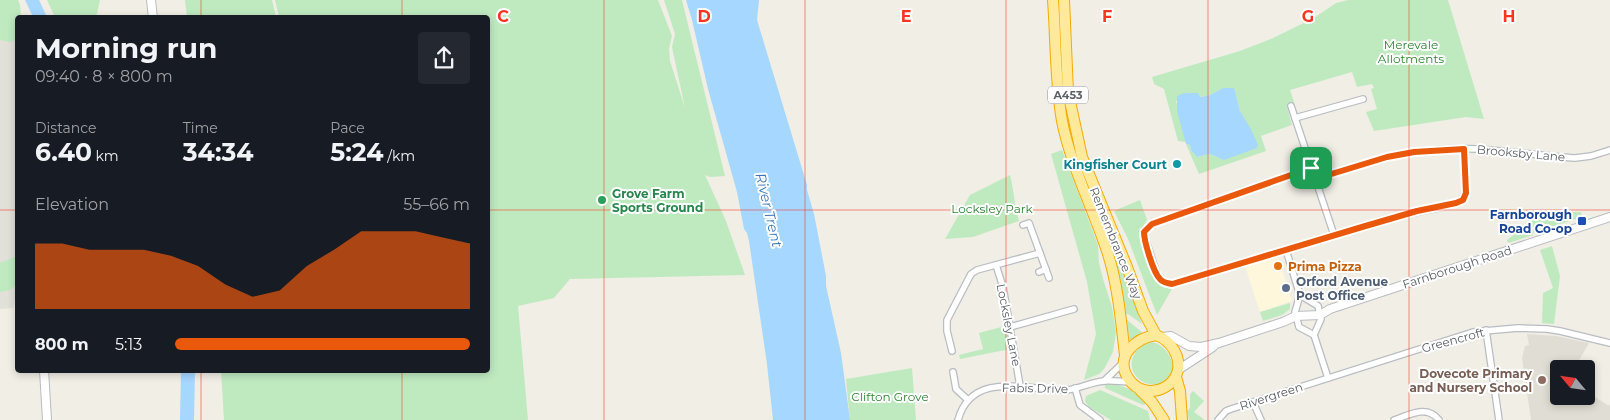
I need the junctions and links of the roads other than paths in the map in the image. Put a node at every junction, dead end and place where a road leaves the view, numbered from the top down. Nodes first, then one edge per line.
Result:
1 (151, 0) edge
2 (1053, 0) edge
3 (1064, 0) edge
4 (153, 15) edge
5 (1363, 99) dead end
6 (1291, 106) dead end
7 (1295, 118) junction
8 (1464, 149) junction
9 (1610, 150) edge
10 (1311, 168) junction
11 (1315, 179) junction
12 (1610, 217) edge
13 (1024, 225) dead end
14 (1334, 236) junction
15 (1286, 250) junction
16 (1040, 253) junction
17 (996, 265) junction
18 (1046, 269) junction
19 (1039, 272) dead end
20 (1049, 278) dead end
21 (1300, 295) junction
22 (1320, 315) junction
23 (1296, 316) junction
24 (1070, 318) dead end
25 (1010, 327) junction
26 (1486, 330) junction
27 (1314, 335) junction
28 (1159, 336) junction
29 (950, 343) junction
30 (1219, 343) junction
31 (1610, 343) edge
32 (943, 344) dead end
33 (952, 351) dead end
34 (1125, 358) junction
35 (44, 373) edge
36 (1177, 373) junction
37 (956, 375) dead end
38 (1328, 378) junction
39 (1104, 380) junction
40 (1134, 384) junction
41 (1020, 386) junction
42 (1075, 388) junction
43 (968, 400) junction
44 (1253, 402) junction
45 (47, 420) edge
46 (958, 420) edge
47 (1100, 420) edge
48 (1164, 420) edge
49 (1182, 420) edge
50 (1218, 420) edge
51 (1261, 420) edge
52 (1394, 420) edge
53 (1439, 420) edge
54 (1499, 420) edge

1 - 4 street
2 - 34 highway, Remembrance Way / A453
3 - 28 highway, Remembrance Way / A453
5 - 7 street
6 - 7 street
7 - 10 street
8 - 9 street, Brooksby Lane
8 - 11 street, Brooksby Lane
8 - 14 street
10 - 11 street
10 - 15 street
11 - 14 street
12 - 22 street, Farnborough Road
13 - 16 street
14 - 15 street
15 - 21 street
16 - 17 street
16 - 18 street
17 - 25 street, Locksley Lane
17 - 29 street
18 - 19 street
18 - 20 street
21 - 22 street
21 - 23 street
22 - 23 street, Farnborough Road
22 - 27 street
23 - 27 street
23 - 30 street, Farnborough Road
24 - 25 street
25 - 41 street, Locksley Lane
26 - 31 street, Greencroft
26 - 38 street, Greencroft
26 - 54 street
27 - 38 street
28 - 30 street, Farnborough Road
28 - 34 highway
28 - 36 highway
29 - 32 street
29 - 33 street
30 - 36 street, Farnborough Road
34 - 39 street, Fabis Drive
34 - 40 highway
35 - 45 street
36 - 40 highway
36 - 49 highway
37 - 43 street
38 - 44 street, Rivergreen
39 - 40 street, Fabis Drive
39 - 42 street, Fabis Drive
40 - 48 highway
41 - 42 street, Fabis Drive
41 - 43 street, Fabis Drive
42 - 47 street
43 - 46 street
44 - 50 street, Rivergreen
44 - 51 street
52 - 53 street

